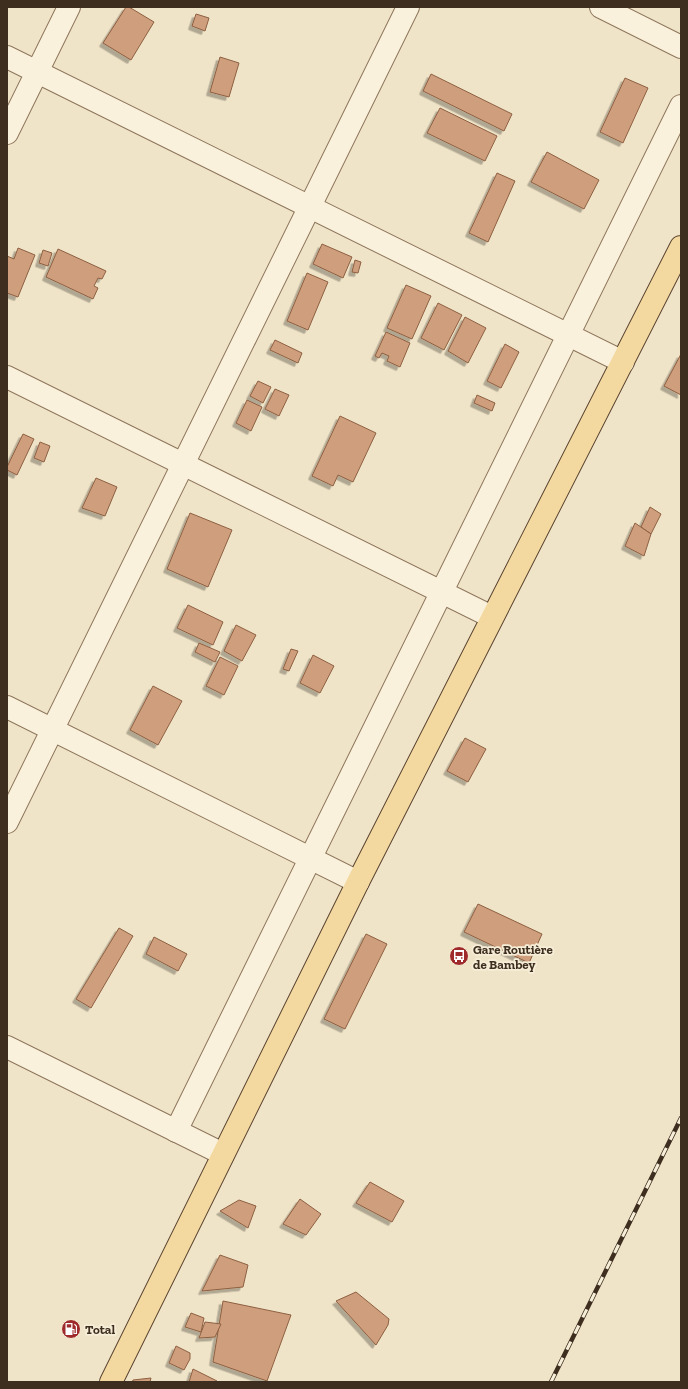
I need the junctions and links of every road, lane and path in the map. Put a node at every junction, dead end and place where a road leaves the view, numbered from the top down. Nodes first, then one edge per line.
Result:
1 (69, 7) edge
2 (408, 7) edge
3 (601, 7) edge
4 (681, 47) edge
5 (7, 57) edge
6 (37, 72) junction
7 (681, 106) edge
8 (7, 133) edge
9 (310, 207) junction
10 (681, 248) edge
11 (568, 335) junction
12 (623, 362) junction
13 (7, 377) edge
14 (183, 464) junction
15 (442, 592) junction
16 (492, 617) junction
17 (7, 707) edge
18 (52, 730) junction
19 (7, 822) edge
20 (311, 858) junction
21 (358, 882) junction
22 (7, 1047) edge
23 (176, 1131) junction
24 (223, 1154) junction
25 (111, 1382) edge

1 - 6 street
2 - 9 street
3 - 4 street
5 - 6 street
6 - 8 street
6 - 9 street
7 - 11 street
9 - 11 street
9 - 14 street
10 - 12 main road
11 - 12 street
11 - 15 street
12 - 16 main road
13 - 14 street
14 - 15 street
14 - 18 street
15 - 16 street
15 - 20 street
16 - 21 main road
17 - 18 street
18 - 19 street
18 - 20 street
20 - 21 street
20 - 23 street
21 - 24 main road
22 - 23 street
23 - 24 street
24 - 25 main road

